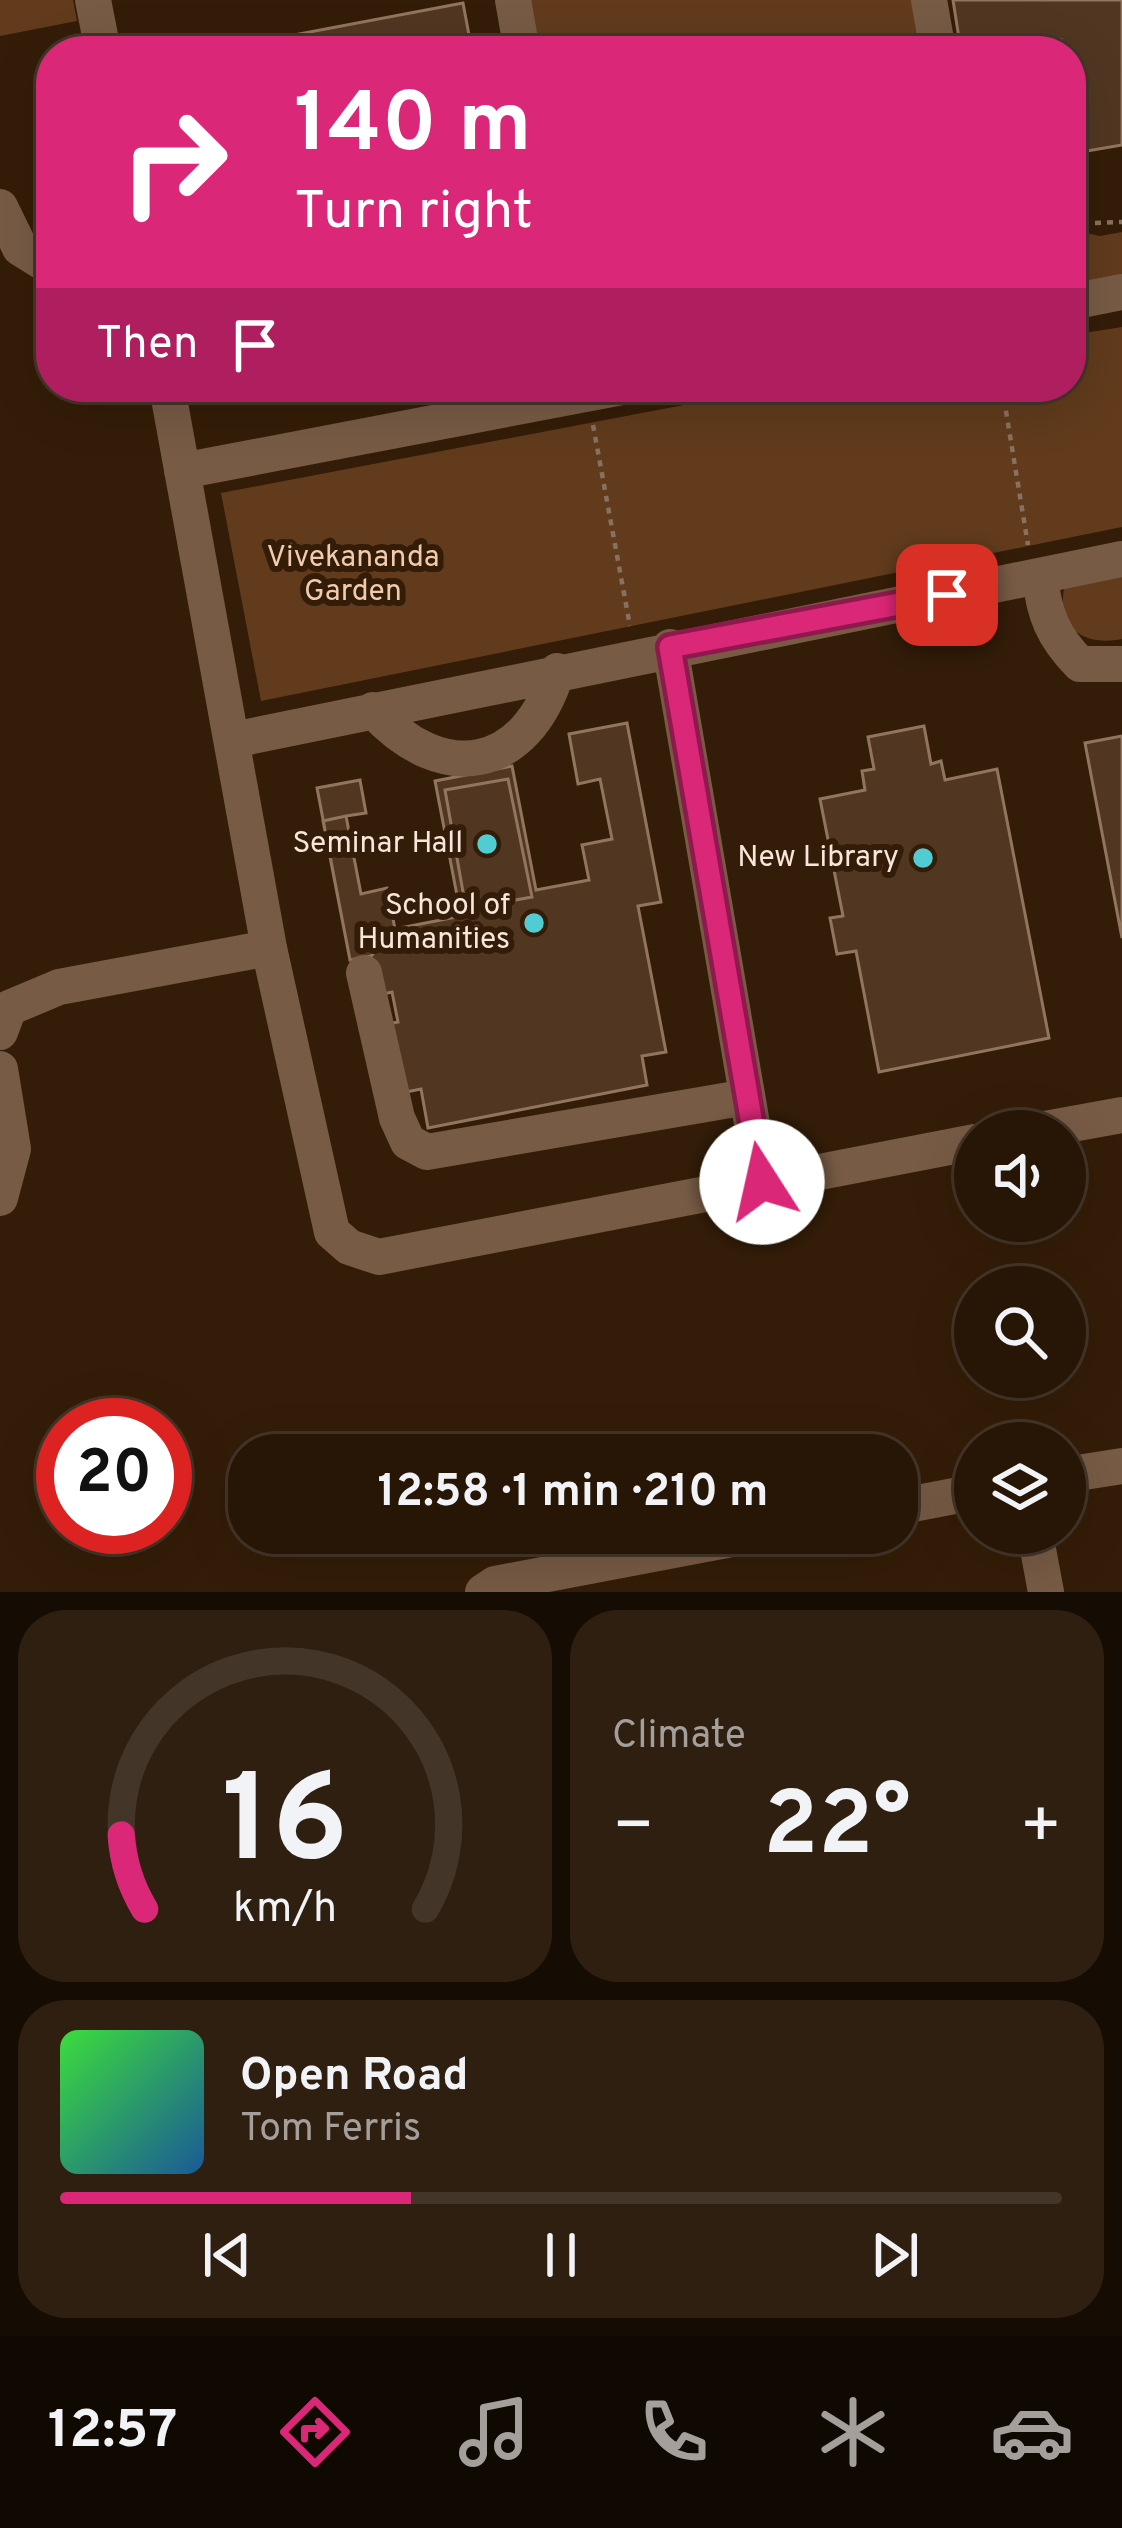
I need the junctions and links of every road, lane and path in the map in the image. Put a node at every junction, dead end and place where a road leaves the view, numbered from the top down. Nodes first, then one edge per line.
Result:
1 (512, 0) edge
2 (928, 0) edge
3 (104, 2) edge
4 (103, 36) edge
5 (518, 36) edge
6 (935, 36) edge
7 (0, 207) edge
8 (1122, 222) edge
9 (1086, 223) edge
10 (36, 256) edge
11 (36, 264) edge
12 (0, 272) edge
13 (1122, 292) edge
14 (1086, 299) edge
15 (169, 402) edge
16 (557, 402) edge
17 (585, 402) edge
18 (1005, 402) edge
19 (182, 471) junction
20 (1122, 560) edge
21 (1035, 567) junction
22 (632, 637) dead end
23 (670, 647) junction
24 (1122, 664) edge
25 (557, 671) junction
26 (373, 710) junction
27 (233, 740) junction
28 (269, 948) junction
29 (364, 974) dead end
30 (0, 1032) edge
31 (0, 1070) edge
32 (748, 1096) junction
33 (1122, 1115) edge
34 (1086, 1122) edge
35 (954, 1146) edge
36 (762, 1182) junction
37 (0, 1198) edge
38 (1122, 1466) edge
39 (1086, 1472) edge
40 (954, 1496) edge
41 (918, 1503) edge
42 (653, 1554) edge
43 (1039, 1554) edge
44 (483, 1592) edge
45 (1046, 1592) edge

1 - 5 lane
2 - 6 lane
3 - 4 lane
7 - 10 lane
8 - 9 path
11 - 12 lane
13 - 14 lane
15 - 19 lane
16 - 19 lane
17 - 22 path
18 - 21 path
19 - 27 lane
20 - 21 lane
21 - 23 lane
21 - 24 lane
23 - 25 lane
23 - 32 lane
25 - 26 lane
25 - 26 lane
26 - 27 lane
27 - 28 lane
28 - 30 lane
28 - 36 lane
29 - 32 lane
31 - 37 lane
32 - 36 lane
33 - 34 lane
35 - 36 lane
38 - 39 lane
40 - 41 lane
42 - 44 lane
43 - 45 lane

